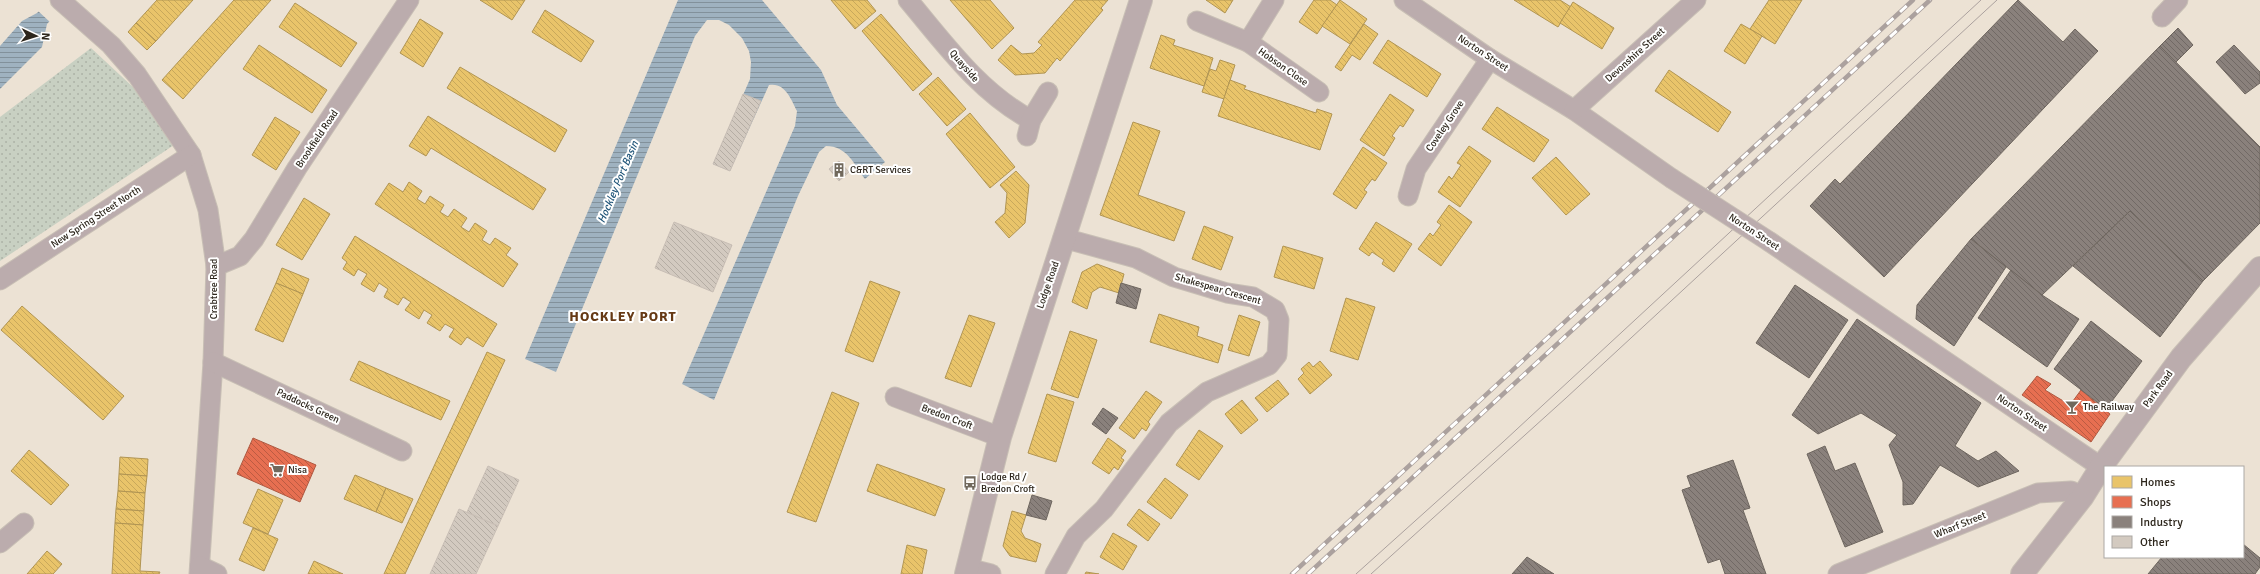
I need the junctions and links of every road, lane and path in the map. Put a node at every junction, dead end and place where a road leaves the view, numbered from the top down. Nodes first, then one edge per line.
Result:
1 (60, 0) edge
2 (409, 0) edge
3 (908, 0) edge
4 (1141, 0) edge
5 (1274, 0) edge
6 (1404, 0) edge
7 (1696, 0) edge
8 (2178, 0) edge
9 (2162, 17) dead end
10 (1197, 21) dead end
11 (1248, 42) junction
12 (1490, 59) junction
13 (1048, 92) dead end
14 (1319, 92) dead end
15 (1574, 110) junction
16 (191, 155) junction
17 (1408, 196) dead end
18 (1063, 238) junction
19 (216, 266) junction
20 (2260, 268) edge
21 (0, 280) edge
22 (213, 362) junction
23 (895, 396) dead end
24 (1000, 437) junction
25 (402, 451) dead end
26 (2102, 467) junction
27 (2083, 496) junction
28 (24, 523) dead end
29 (1, 539) edge
30 (199, 570) edge
31 (967, 571) edge
32 (217, 574) edge
33 (991, 574) edge
34 (1055, 574) edge
35 (1838, 574) edge
36 (2022, 574) edge

1 - 16 street, Crabtree Road
2 - 19 street, Brookfield Road
3 - 13 street, Quayside
4 - 18 street, Lodge Road
5 - 11 street, Hobson Close
6 - 12 street, Norton Street
7 - 15 street, Devonshire Street
8 - 9 street
10 - 11 street, Hobson Close
11 - 14 street, Hobson Close
12 - 15 street, Norton Street
12 - 17 street, Coveley Grove
15 - 26 street, Norton Street, bridge
16 - 19 street, Crabtree Road
16 - 21 street, New Spring Street North
18 - 24 street, Lodge Road
18 - 34 street, Shakespear Crescent
19 - 22 street, Crabtree Road
20 - 26 street, Park Road
22 - 25 street, Paddocks Green
22 - 30 street, Crabtree Road
23 - 24 street, Bredon Croft
24 - 31 street, Lodge Road
26 - 27 street, Park Road
27 - 35 street, Wharf Street
27 - 36 street, Park Road
28 - 29 street
30 - 32 street
31 - 33 street

